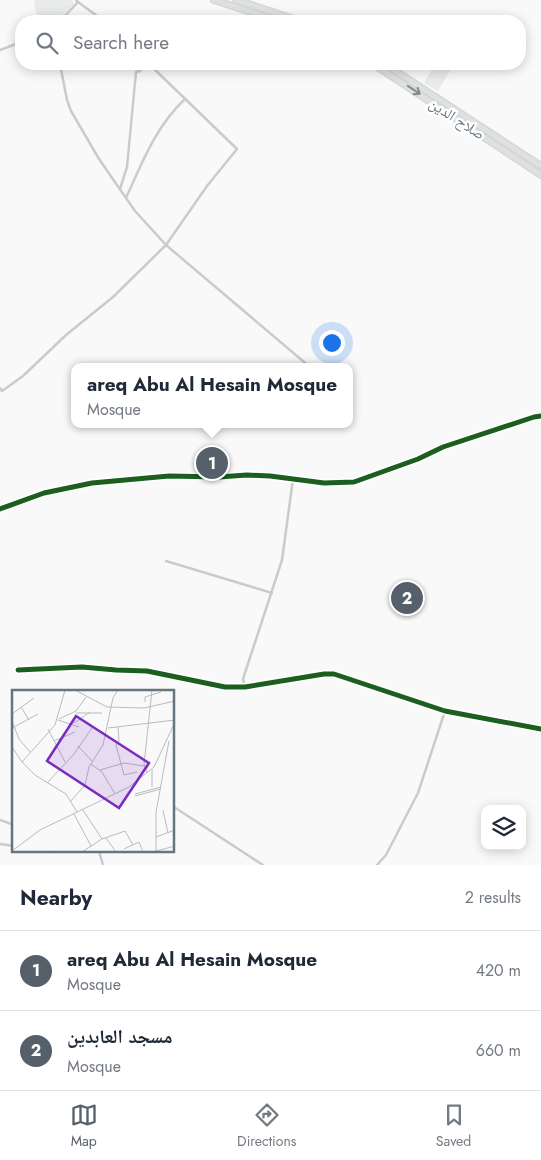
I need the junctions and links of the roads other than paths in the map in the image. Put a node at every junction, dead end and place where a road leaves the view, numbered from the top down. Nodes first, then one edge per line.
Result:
1 (214, 0) edge
2 (236, 0) edge
3 (77, 1) edge
4 (65, 15) edge
5 (96, 15) edge
6 (261, 15) edge
7 (282, 15) edge
8 (15, 44) edge
9 (0, 50) edge
10 (61, 70) edge
11 (141, 70) edge
12 (155, 70) edge
13 (382, 70) edge
14 (394, 70) edge
15 (185, 99) junction
16 (541, 166) edge
17 (541, 175) edge
18 (120, 189) junction
19 (126, 198) junction
20 (166, 245) junction
21 (305, 363) edge
22 (0, 388) edge
23 (541, 416) edge
24 (292, 479) junction
25 (0, 509) edge
26 (166, 561) dead end
27 (272, 594) junction
28 (18, 670) dead end
29 (245, 687) junction
30 (445, 711) junction
31 (541, 729) edge
32 (175, 808) edge
33 (0, 820) edge
34 (12, 825) edge
35 (99, 852) edge
36 (103, 865) edge
37 (264, 865) edge
38 (376, 865) edge

1 - 6 highway
2 - 7 highway
3 - 4 street
3 - 5 street
8 - 9 street
10 - 18 street
11 - 18 street
12 - 15 street
13 -> 17 highway, صلاح الدين
14 - 16 highway, صلاح الدين
15 - 19 street
15 - 20 street
18 - 19 street
19 - 20 street
20 - 21 street
20 - 22 street
23 - 24 street
24 - 25 street
24 - 27 street
26 - 27 street
27 - 29 street
28 - 29 street
29 - 30 street
30 - 31 street
30 - 38 street
32 - 37 street
33 - 34 street
35 - 36 street

